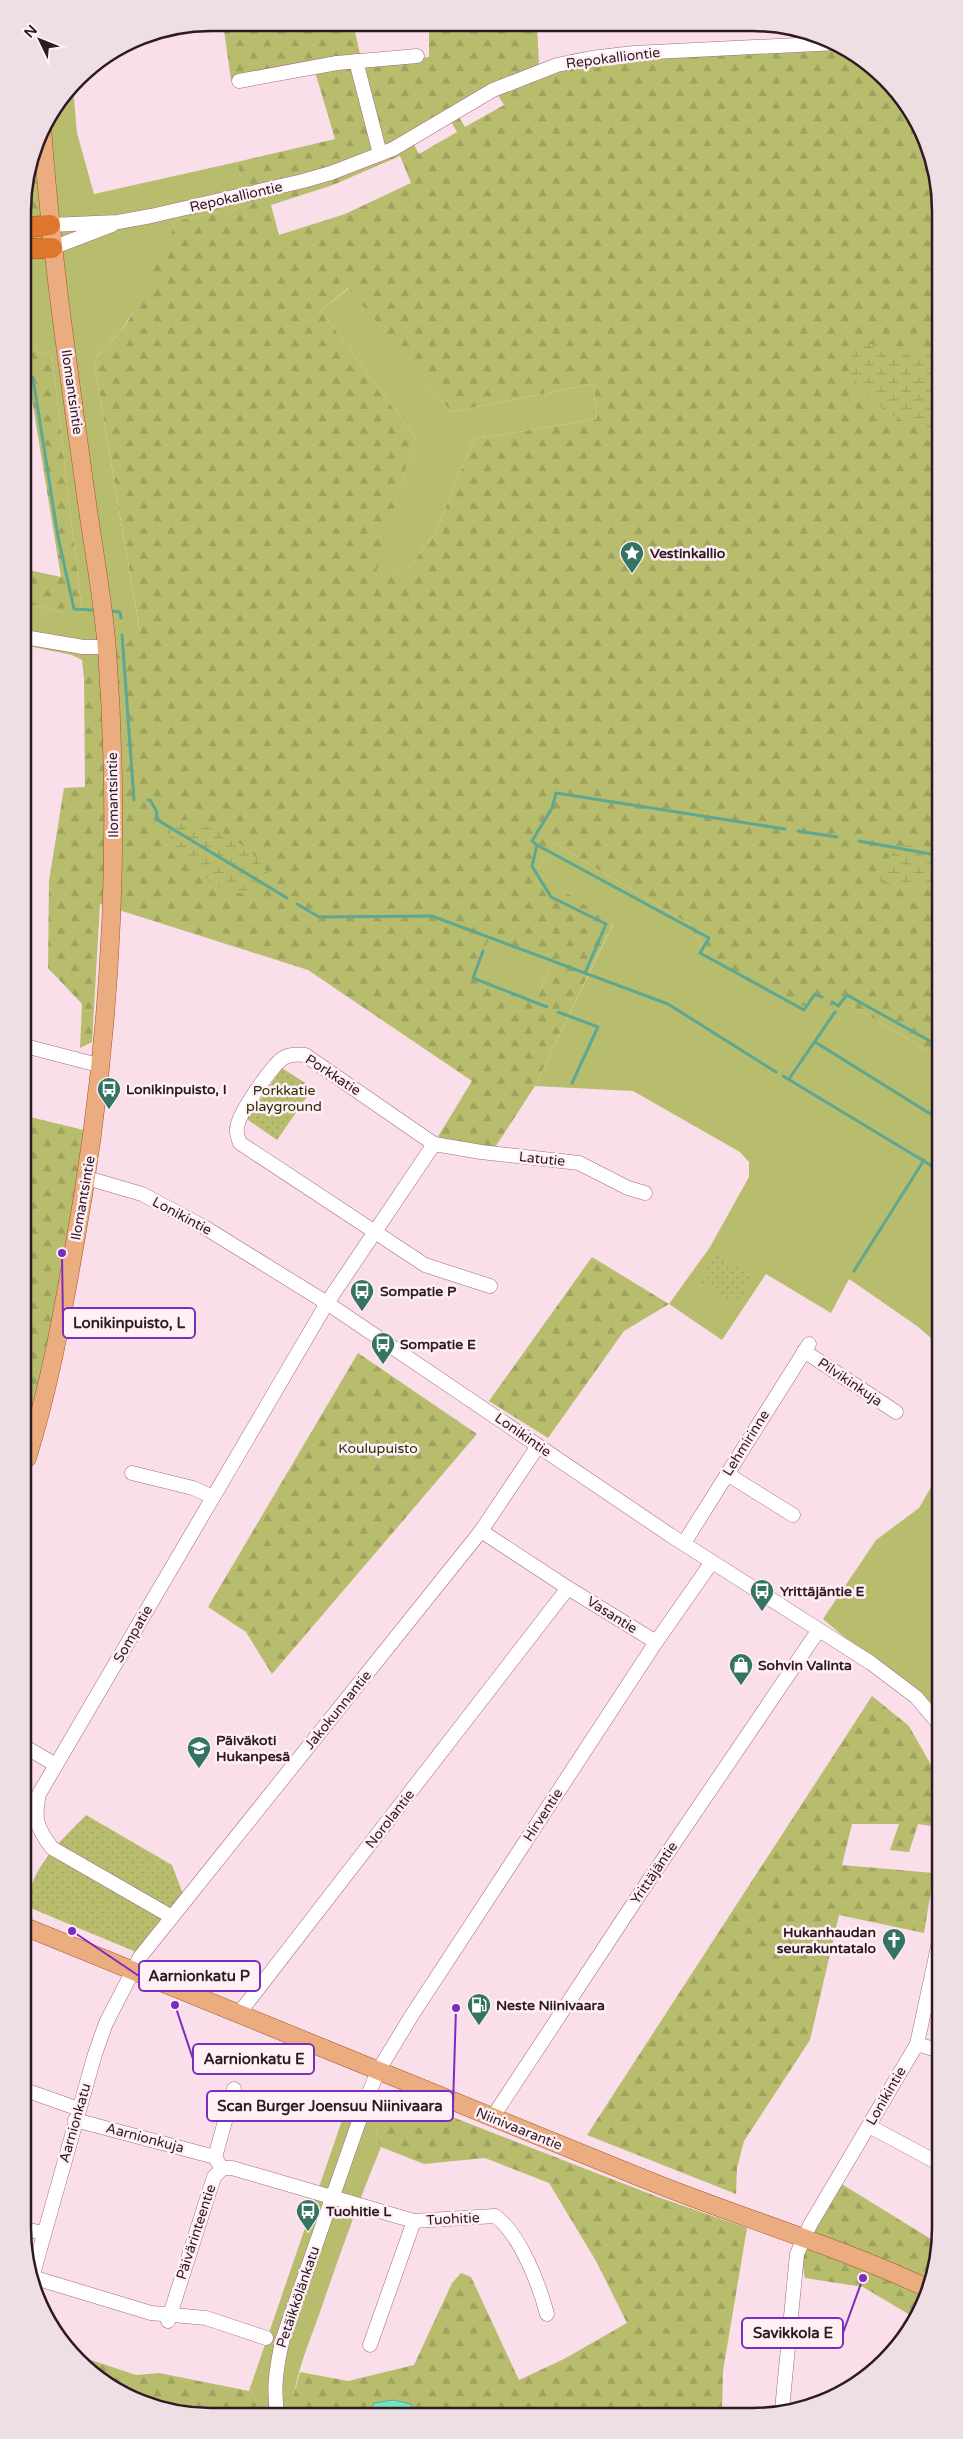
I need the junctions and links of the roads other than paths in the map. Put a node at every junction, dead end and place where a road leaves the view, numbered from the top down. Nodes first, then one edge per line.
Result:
1 (818, 44) edge
2 (416, 56) dead end
3 (356, 61) junction
4 (239, 81) dead end
5 (43, 146) edge
6 (380, 154) junction
7 (118, 222) junction
8 (50, 225) junction
9 (31, 227) edge
10 (52, 248) junction
11 (31, 249) edge
12 (31, 638) edge
13 (107, 647) junction
14 (31, 1048) edge
15 (102, 1066) junction
16 (434, 1144) junction
17 (87, 1178) junction
18 (645, 1193) dead end
19 (374, 1233) junction
20 (490, 1286) dead end
21 (327, 1303) junction
22 (807, 1347) joint
23 (896, 1412) dead end
24 (31, 1438) edge
25 (538, 1446) junction
26 (132, 1473) dead end
27 (727, 1474) junction
28 (213, 1497) junction
29 (793, 1515) dead end
30 (481, 1531) junction
31 (684, 1543) junction
32 (712, 1562) junction
33 (568, 1588) junction
34 (818, 1631) junction
35 (656, 1642) junction
36 (932, 1716) edge
37 (31, 1750) edge
38 (56, 1765) junction
39 (172, 1917) junction
40 (31, 1929) edge
41 (132, 1969) junction
42 (932, 1973) edge
43 (240, 2012) junction
44 (916, 2044) junction
45 (932, 2049) edge
46 (378, 2071) junction
47 (234, 2089) dead end
48 (31, 2092) edge
49 (77, 2115) junction
50 (492, 2118) junction
51 (869, 2126) junction
52 (932, 2160) edge
53 (219, 2162) junction
54 (333, 2196) junction
55 (414, 2221) junction
56 (31, 2230) edge
57 (44, 2233) junction
58 (802, 2239) junction
59 (35, 2266) edge
60 (39, 2281) edge
61 (922, 2286) edge
62 (547, 2314) dead end
63 (168, 2318) junction
64 (266, 2338) dead end
65 (370, 2345) dead end
66 (782, 2405) edge
67 (276, 2408) edge

1 - 6 street, Repokalliontie
2 - 3 street
3 - 4 street
3 - 6 street
5 - 8 main road, Ilomantsintie
6 - 7 street, Repokalliontie
7 - 8 street, Repokalliontie
7 - 10 street, Repokalliontie
8 - 9 highway
8 - 10 main road, Ilomantsintie
10 - 11 highway
10 - 13 main road, Ilomantsintie
12 - 13 street
13 - 15 main road, Ilomantsintie
14 - 15 street
15 - 17 main road, Ilomantsintie
16 - 18 street, Latutie
16 - 19 street
16 - 19 street, Porkkatie
17 - 21 street, Lonikintie
17 - 24 main road, Ilomantsintie
19 - 20 street, Porkkatie
19 - 21 street
21 - 25 street, Lonikintie
21 - 28 street, Sompatie
22 - 23 street, Pilvikinkuja
22 - 27 street, Lehmirinne
25 - 30 street, Jakokunnantie
25 - 31 street, Lonikintie
26 - 28 street
27 - 29 street
27 - 31 street, Lehmirinne
28 - 38 street, Sompatie
30 - 33 street, Vasantie
30 - 39 street, Jakokunnantie
31 - 32 street, Lonikintie
32 - 34 street, Lonikintie
32 - 35 street, Hirventie
33 - 35 street, Vasantie
33 - 43 street, Norolantie
34 - 36 street, Lonikintie
34 - 50 street, Yrittäjäntie
35 - 46 street, Hirventie
37 - 38 street
38 - 39 street, Sompatie
39 - 41 street, Jakokunnantie
40 - 41 main road, Niinivaarantie
41 - 43 main road, Niinivaarantie
41 - 49 street, Aarnionkatu
42 - 44 street, Lonikintie
43 - 46 main road, Niinivaarantie
44 - 45 street
44 - 51 street, Lonikintie
46 - 50 main road, Niinivaarantie
46 - 54 street, Petäikkölänkatu
47 - 53 street
48 - 49 street, Aarnionkuja
49 - 53 street, Aarnionkuja
49 - 57 street, Aarnionkatu
50 - 58 main road, Niinivaarantie
51 - 52 street
51 - 58 street, Lonikintie
53 - 54 street, Päivärinteentie
53 - 63 street, Päivärinteentie
54 - 55 street, Tuohitie
54 - 67 street, Petäikkölänkatu
55 - 62 street, Tuohitie
55 - 65 street
56 - 57 street
57 - 59 street, Aarnionkatu
58 - 61 main road, Niinivaarantie
58 - 66 street, Lonikintie
60 - 63 street
63 - 64 street

